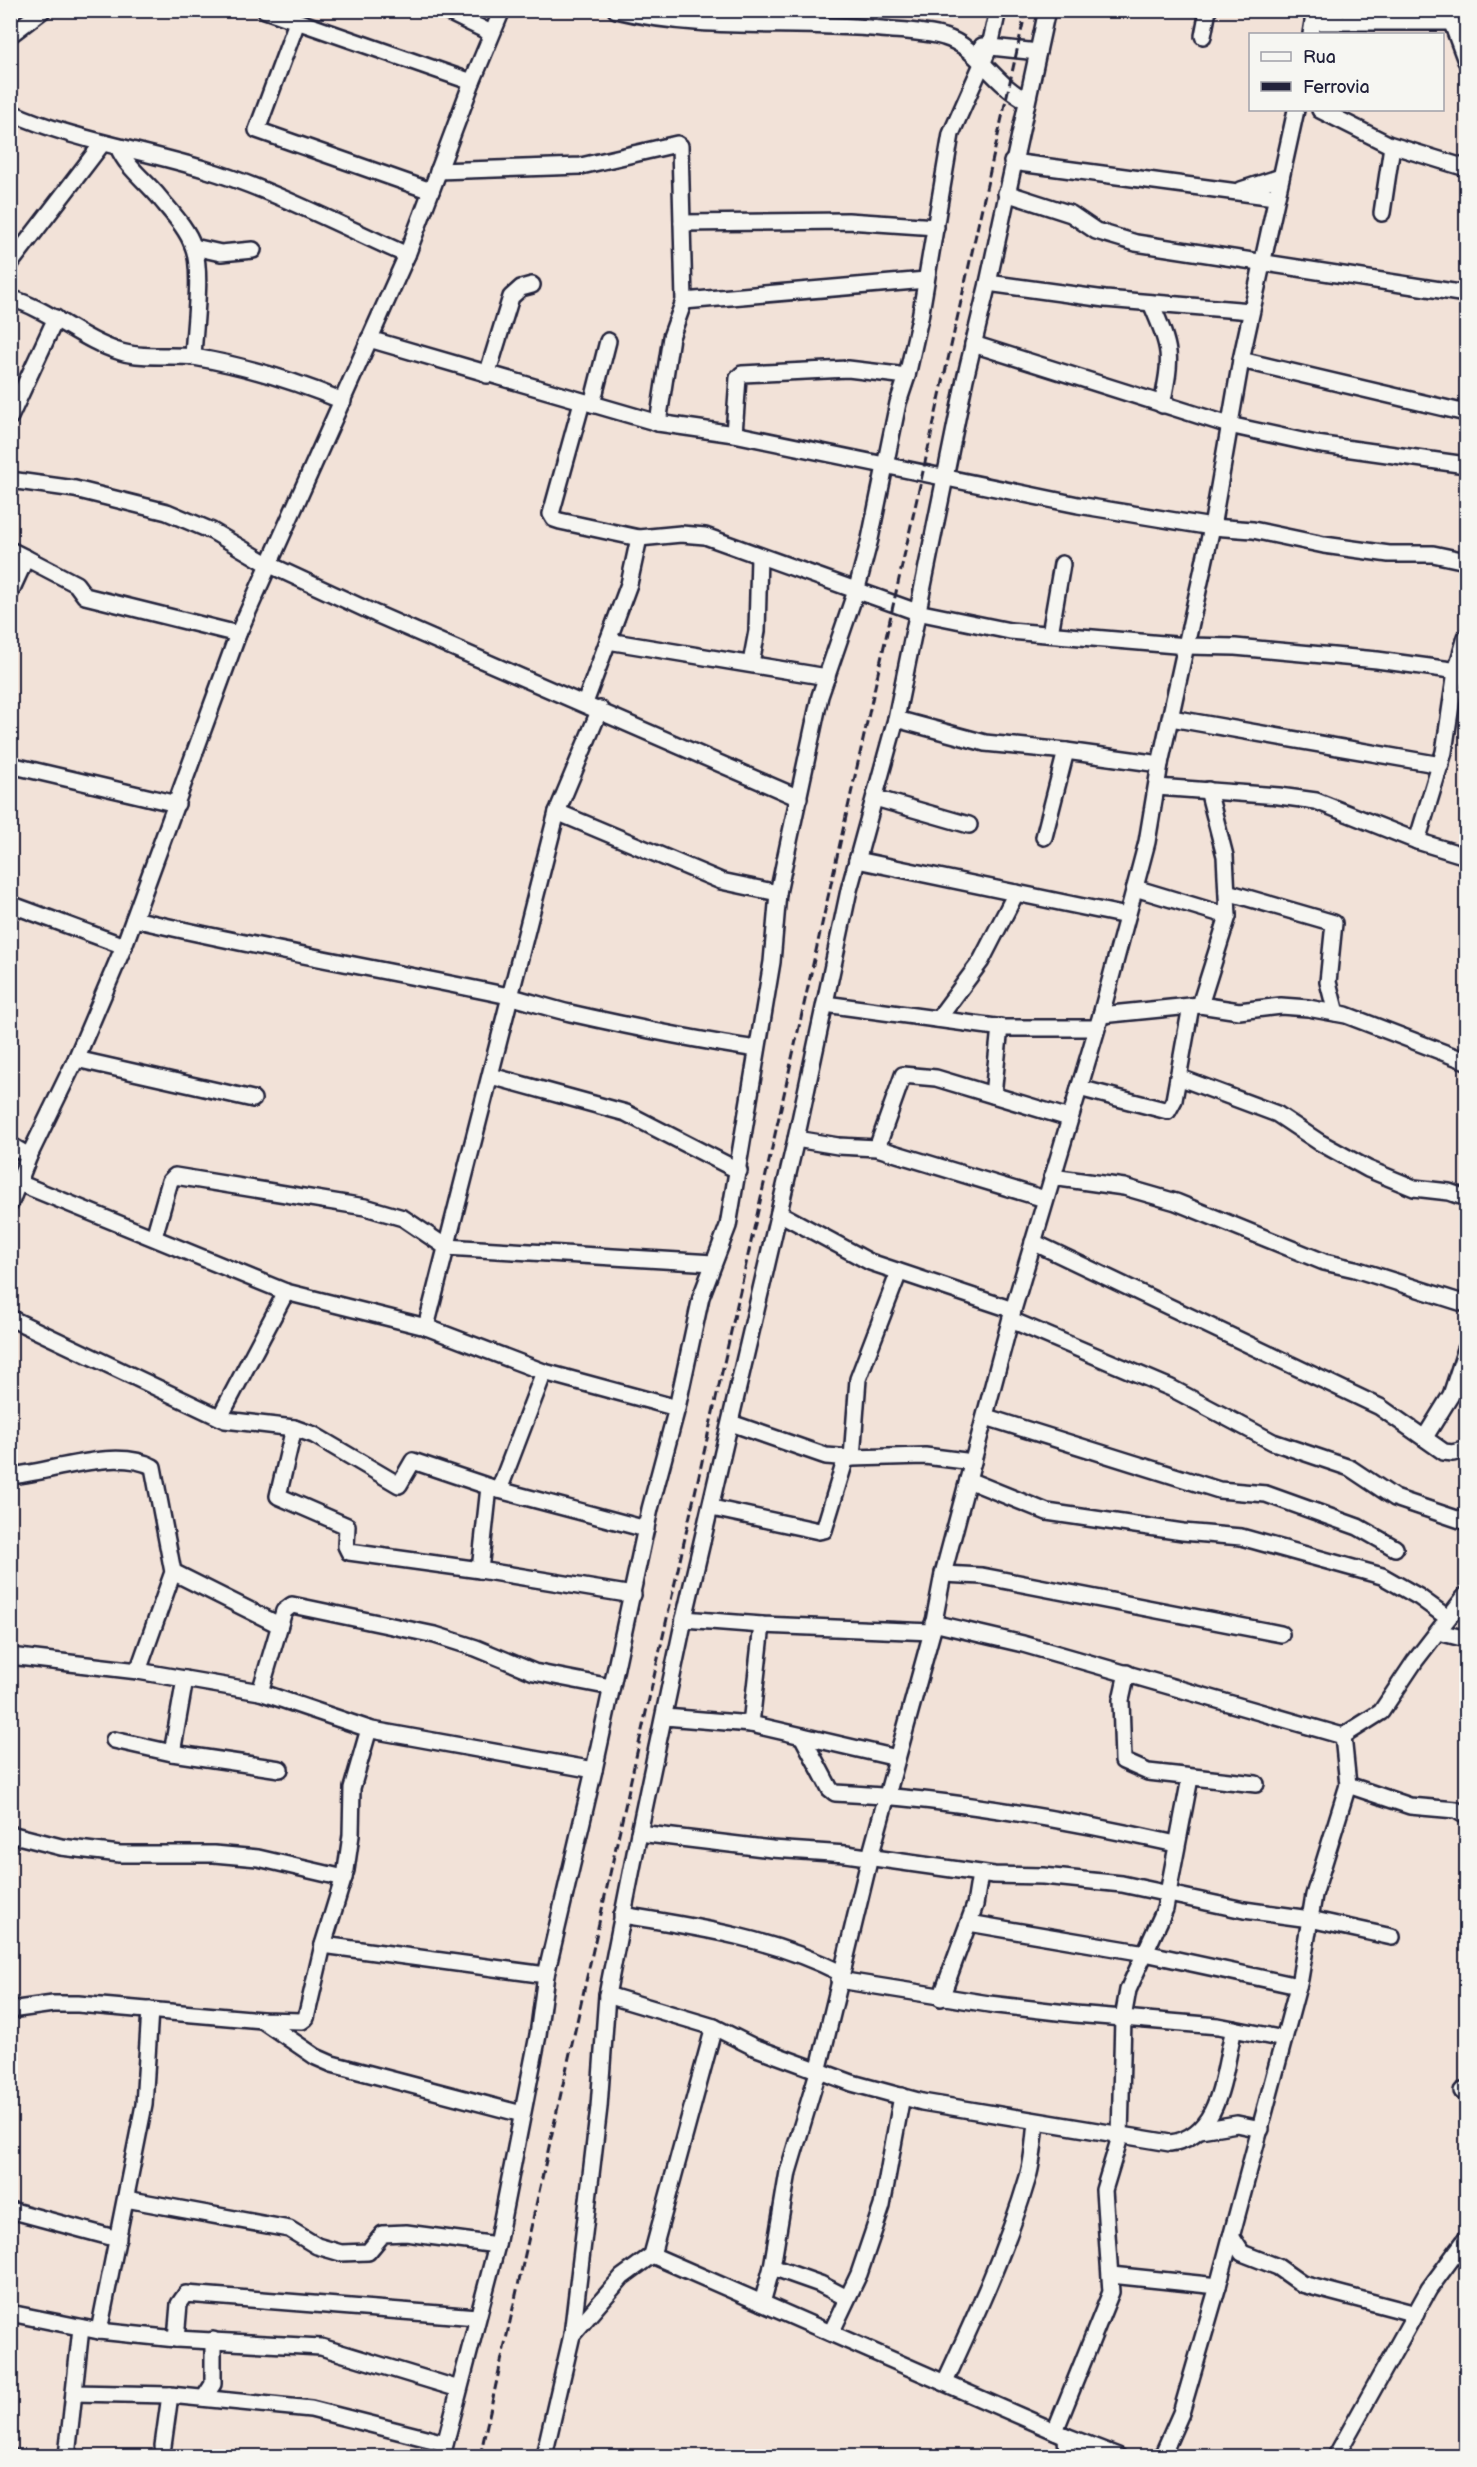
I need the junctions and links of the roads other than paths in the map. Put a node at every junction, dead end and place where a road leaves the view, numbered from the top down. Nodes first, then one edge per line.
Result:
1 (43, 10) edge
2 (265, 10) edge
3 (444, 10) edge
4 (502, 10) edge
5 (616, 10) edge
6 (854, 10) edge
7 (998, 10) edge
8 (1047, 10) edge
9 (1208, 10) edge
10 (1448, 16) edge
11 (297, 22) junction
12 (1313, 22) edge
13 (852, 26) junction
14 (491, 33) junction
15 (10, 35) edge
16 (1203, 36) dead end
17 (964, 45) junction
18 (990, 46) junction
19 (1038, 52) junction
20 (1467, 61) edge
21 (982, 65) junction
22 (472, 82) junction
23 (1026, 100) junction
24 (1296, 111) edge
25 (1322, 111) edge
26 (10, 112) edge
27 (102, 144) junction
28 (1392, 146) junction
29 (118, 147) junction
30 (1012, 162) junction
31 (1467, 168) edge
32 (438, 171) junction
33 (1281, 177) junction
34 (431, 191) junction
35 (1236, 191) junction
36 (1006, 193) junction
37 (1275, 197) junction
38 (1382, 213) dead end
39 (682, 223) junction
40 (936, 228) junction
41 (194, 247) junction
42 (253, 250) dead end
43 (407, 255) junction
44 (1263, 263) junction
45 (10, 264) edge
46 (926, 280) junction
47 (988, 283) junction
48 (532, 285) dead end
49 (1467, 294) edge
50 (10, 298) edge
51 (684, 301) junction
52 (1151, 303) junction
53 (1251, 311) junction
54 (56, 318) junction
55 (369, 339) junction
56 (608, 341) dead end
57 (973, 344) junction
58 (193, 357) junction
59 (1241, 360) junction
60 (487, 375) junction
61 (907, 376) junction
62 (343, 401) junction
63 (587, 403) junction
64 (1162, 405) junction
65 (1467, 413) edge
66 (10, 417) edge
67 (658, 423) junction
68 (1229, 425) junction
69 (734, 434) junction
70 (885, 465) junction
71 (1467, 465) edge
72 (945, 478) junction
73 (10, 480) edge
74 (1212, 527) junction
75 (639, 538) junction
76 (10, 550) edge
77 (759, 556) junction
78 (26, 558) junction
79 (1467, 561) edge
80 (268, 564) junction
81 (1062, 564) dead end
82 (857, 588) junction
83 (10, 593) edge
84 (917, 612) junction
85 (238, 634) junction
86 (1050, 634) junction
87 (1467, 637) edge
88 (608, 641) junction
89 (1187, 646) junction
90 (751, 663) junction
91 (1461, 672) edge
92 (826, 677) junction
93 (585, 703) junction
94 (600, 709) junction
95 (1171, 718) junction
96 (896, 719) junction
97 (1066, 751) junction
98 (1160, 764) junction
99 (10, 765) edge
100 (1441, 765) junction
101 (1157, 787) junction
102 (1208, 790) junction
103 (799, 798) junction
104 (875, 798) junction
105 (177, 804) junction
106 (557, 812) junction
107 (969, 825) dead end
108 (1044, 837) dead end
109 (1417, 841) junction
110 (1467, 856) edge
111 (857, 860) junction
112 (1135, 888) junction
113 (1227, 892) junction
114 (778, 893) junction
115 (1016, 893) junction
116 (10, 904) edge
117 (1127, 916) junction
118 (1228, 916) junction
119 (135, 919) junction
120 (124, 946) junction
121 (512, 997) junction
122 (825, 1004) junction
123 (1195, 1005) junction
124 (1336, 1013) junction
125 (938, 1019) junction
126 (1099, 1021) junction
127 (1000, 1027) junction
128 (757, 1049) junction
129 (76, 1059) junction
130 (1467, 1061) edge
131 (491, 1076) junction
132 (1178, 1077) junction
133 (1079, 1088) junction
134 (993, 1095) junction
135 (253, 1099) dead end
136 (1069, 1118) junction
137 (796, 1139) junction
138 (10, 1145) edge
139 (877, 1148) junction
140 (29, 1156) junction
141 (739, 1171) junction
142 (1052, 1177) junction
143 (19, 1183) junction
144 (1467, 1198) edge
145 (1045, 1199) junction
146 (10, 1204) edge
147 (779, 1213) junction
148 (154, 1237) junction
149 (1033, 1242) junction
150 (446, 1246) junction
151 (713, 1263) junction
152 (899, 1272) junction
153 (286, 1292) junction
154 (1467, 1304) edge
155 (1012, 1315) junction
156 (10, 1318) edge
157 (426, 1327) junction
158 (1467, 1349) edge
159 (544, 1372) junction
160 (677, 1408) junction
161 (220, 1417) junction
162 (986, 1417) junction
163 (731, 1423) junction
164 (294, 1428) junction
165 (1425, 1437) junction
166 (1467, 1449) edge
167 (849, 1458) junction
168 (973, 1462) junction
169 (10, 1476) edge
170 (968, 1480) junction
171 (494, 1489) junction
172 (712, 1508) junction
173 (1467, 1522) edge
174 (646, 1529) junction
175 (1395, 1548) dead end
176 (480, 1570) junction
177 (173, 1572) junction
178 (943, 1574) junction
179 (633, 1595) junction
180 (1467, 1595) edge
181 (1448, 1618) junction
182 (684, 1619) junction
183 (279, 1625) junction
184 (762, 1625) junction
185 (932, 1628) junction
186 (1439, 1632) junction
187 (1281, 1634) dead end
188 (1467, 1640) edge
189 (10, 1656) edge
190 (138, 1671) junction
191 (1127, 1673) junction
192 (185, 1679) junction
193 (611, 1687) junction
194 (260, 1692) junction
195 (665, 1717) junction
196 (751, 1724) junction
197 (369, 1729) junction
198 (802, 1736) junction
199 (1343, 1736) junction
200 (114, 1740) dead end
201 (172, 1753) junction
202 (897, 1758) junction
203 (280, 1769) dead end
204 (594, 1770) junction
205 (1190, 1778) junction
206 (1256, 1784) dead end
207 (1348, 1785) junction
208 (887, 1795) junction
209 (1467, 1816) edge
210 (639, 1833) junction
211 (10, 1834) edge
212 (1176, 1844) junction
213 (870, 1857) junction
214 (980, 1874) junction
215 (344, 1878) junction
216 (1168, 1893) junction
217 (622, 1916) junction
218 (1310, 1918) junction
219 (969, 1923) junction
220 (1392, 1937) dead end
221 (323, 1945) junction
222 (1145, 1953) junction
223 (546, 1975) junction
224 (840, 1976) junction
225 (1298, 1986) junction
226 (608, 1995) junction
227 (941, 1998) junction
228 (10, 2010) edge
229 (150, 2010) junction
230 (1124, 2018) junction
231 (262, 2020) junction
232 (714, 2027) junction
233 (1233, 2029) junction
234 (1284, 2039) junction
235 (818, 2072) junction
236 (902, 2097) junction
237 (522, 2114) junction
238 (1036, 2122) junction
239 (1261, 2129) junction
240 (1200, 2130) junction
241 (1120, 2137) junction
242 (126, 2199) junction
243 (10, 2210) edge
244 (1231, 2236) junction
245 (118, 2239) junction
246 (1467, 2239) edge
247 (497, 2245) junction
248 (1242, 2253) junction
249 (652, 2255) junction
250 (1224, 2265) junction
251 (772, 2267) junction
252 (1111, 2275) junction
253 (1218, 2286) junction
254 (847, 2298) junction
255 (762, 2303) junction
256 (10, 2313) edge
257 (1416, 2314) junction
258 (477, 2317) junction
259 (81, 2328) junction
260 (99, 2331) junction
261 (831, 2333) junction
262 (572, 2335) junction
263 (176, 2338) junction
264 (213, 2340) junction
265 (945, 2382) junction
266 (213, 2384) junction
267 (459, 2389) junction
268 (74, 2394) junction
269 (170, 2395) junction
270 (204, 2398) junction
271 (226, 2399) junction
272 (1060, 2434) junction
273 (163, 2446) dead end
274 (443, 2450) edge
275 (67, 2457) edge
276 (544, 2457) edge
277 (1067, 2457) edge
278 (1118, 2457) edge
279 (1162, 2457) edge
280 (1336, 2457) edge

1 - 15 street
2 - 11 street
3 - 14 street
4 - 14 street
5 - 13 street
6 - 13 street
7 - 18 street
8 - 19 street
9 - 16 street
10 - 12 street
10 - 20 street
11 - 22 street
11 - 34 street
13 - 17 street
14 - 22 street
17 - 18 street
17 - 21 street
18 - 19 street
18 - 21 street
19 - 23 street
21 - 23 street
21 - 40 street
22 - 32 street
23 - 30 street
24 - 33 street
25 - 28 street
26 - 27 street
27 - 29 street
27 - 45 street
28 - 31 street
28 - 38 street
29 - 41 street
29 - 43 street
30 - 35 street
30 - 36 street
32 - 34 street
32 - 39 street
33 - 35 street
33 - 37 street
34 - 43 street
35 - 37 street
36 - 44 street
36 - 47 street
37 - 44 street
39 - 40 street
39 - 51 street
40 - 46 street
41 - 42 street
41 - 58 street
43 - 55 street
44 - 49 street
44 - 53 street
46 - 51 street
46 - 61 street
47 - 52 street
47 - 57 street
48 - 60 street
50 - 54 street
51 - 67 street
52 - 53 street
52 - 64 street
53 - 59 street
54 - 58 street
54 - 66 street
55 - 60 street
55 - 62 street
56 - 63 street
57 - 64 street
57 - 72 street
58 - 62 street
59 - 65 street
59 - 68 street
60 - 63 street
61 - 69 street
61 - 70 street
62 - 80 street
63 - 67 street
63 - 75 street
64 - 68 street
67 - 69 street
68 - 71 street
68 - 74 street
69 - 70 street
70 - 72 street
70 - 82 street
72 - 74 street
72 - 84 street
73 - 80 street
74 - 79 street
74 - 89 street
75 - 77 street
75 - 88 street
76 - 78 street
77 - 82 street
77 - 90 street
78 - 83 street
78 - 85 street
80 - 85 street
80 - 93 street
81 - 86 street
82 - 84 street
82 - 92 street
84 - 86 street
84 - 96 street
85 - 105 street
86 - 89 street
87 - 91 street
88 - 90 street
88 - 93 street
89 - 91 street
89 - 95 street
90 - 92 street
91 - 100 street
92 - 103 street
93 - 94 street
94 - 103 street
94 - 106 street
95 - 98 street
95 - 100 street
96 - 97 street
96 - 104 street
97 - 98 street
97 - 108 street
98 - 101 street
99 - 105 street
100 - 109 street
101 - 102 street
101 - 112 street
102 - 109 street
102 - 113 street
103 - 114 street
104 - 107 street
104 - 111 street
105 - 119 street
106 - 114 street
106 - 121 street
109 - 110 street
111 - 115 street
111 - 122 street
112 - 117 street
112 - 118 street
113 - 118 street
113 - 124 street
114 - 128 street
115 - 117 street
115 - 125 street
116 - 120 street
117 - 126 street
118 - 123 street
119 - 120 street
119 - 121 street
120 - 129 street
121 - 128 street
121 - 131 street
122 - 125 street
122 - 137 street
123 - 124 street
123 - 126 street
123 - 132 street
124 - 130 street
125 - 127 street
126 - 127 street
126 - 133 street
127 - 134 street
128 - 141 street
129 - 135 street
129 - 140 street
131 - 141 street
131 - 150 street
132 - 133 street
132 - 144 street
133 - 136 street
134 - 136 street
134 - 139 street
136 - 142 street
137 - 139 street
137 - 147 street
138 - 140 street
139 - 145 street
140 - 143 street
141 - 151 street
142 - 145 street
142 - 154 street
143 - 146 street
143 - 148 street
145 - 149 street
147 - 152 street
147 - 163 street
148 - 150 street
148 - 153 street
149 - 155 street
149 - 165 street
150 - 151 street
150 - 157 street
151 - 160 street
152 - 155 street
152 - 167 street
153 - 157 street
153 - 161 street
155 - 162 street
155 - 173 street
156 - 161 street
157 - 159 street
158 - 165 street
159 - 160 street
159 - 171 street
160 - 174 street
161 - 164 street
162 - 168 street
162 - 175 street
163 - 167 street
163 - 172 street
164 - 171 street
164 - 176 street
165 - 166 street
167 - 168 street
167 - 172 street
168 - 170 street
169 - 177 street
170 - 178 street
170 - 181 street
171 - 174 street
171 - 176 street
172 - 182 street
174 - 179 street
176 - 179 street
177 - 183 street
177 - 190 street
178 - 185 street
178 - 187 street
179 - 193 street
180 - 181 street
181 - 186 street
182 - 184 street
182 - 195 street
183 - 193 street
183 - 194 street
184 - 185 street
184 - 196 street
185 - 191 street
185 - 202 street
186 - 188 street
186 - 199 street
189 - 190 street
190 - 192 street
191 - 199 street
191 - 205 street
192 - 194 street
192 - 201 street
193 - 204 street
194 - 197 street
195 - 196 street
195 - 210 street
196 - 198 street
197 - 204 street
197 - 215 street
198 - 202 street
198 - 208 street
199 - 207 street
200 - 201 street
201 - 203 street
202 - 208 street
204 - 223 street
205 - 206 street
205 - 212 street
207 - 209 street
207 - 218 street
208 - 212 street
208 - 213 street
210 - 213 street
210 - 217 street
211 - 215 street
212 - 216 street
213 - 214 street
213 - 224 street
214 - 216 street
214 - 219 street
215 - 221 street
216 - 218 street
216 - 222 street
217 - 224 street
217 - 226 street
218 - 220 street
218 - 225 street
219 - 222 street
219 - 227 street
221 - 223 street
221 - 231 street
222 - 225 street
222 - 230 street
223 - 237 street
224 - 227 street
224 - 235 street
225 - 234 street
226 - 232 street
226 - 262 street
227 - 230 street
228 - 229 street
229 - 231 street
229 - 242 street
230 - 233 street
230 - 241 street
231 - 237 street
232 - 235 street
232 - 249 street
233 - 234 street
233 - 240 street
234 - 239 street
235 - 236 street
235 - 251 street
236 - 238 street
236 - 254 street
237 - 247 street
238 - 241 street
238 - 265 street
239 - 240 street
239 - 244 street
240 - 241 street
241 - 252 street
242 - 245 street
242 - 247 street
243 - 245 street
244 - 248 street
244 - 250 street
245 - 260 street
246 - 257 street
247 - 258 street
248 - 250 street
248 - 257 street
249 - 255 street
249 - 262 street
250 - 253 street
251 - 254 street
251 - 255 street
252 - 253 street
252 - 272 street
253 - 279 street
254 - 261 street
255 - 261 street
256 - 259 street
257 - 280 street
258 - 263 street
258 - 267 street
259 - 260 street
259 - 268 street
260 - 263 street
261 - 265 street
262 - 276 street
263 - 264 street
264 - 266 street
264 - 267 street
265 - 272 street
266 - 270 street
266 - 271 street
267 - 274 street
268 - 269 street
268 - 275 street
269 - 270 street
269 - 273 street
270 - 271 street
271 - 274 street
272 - 277 street
272 - 278 street

